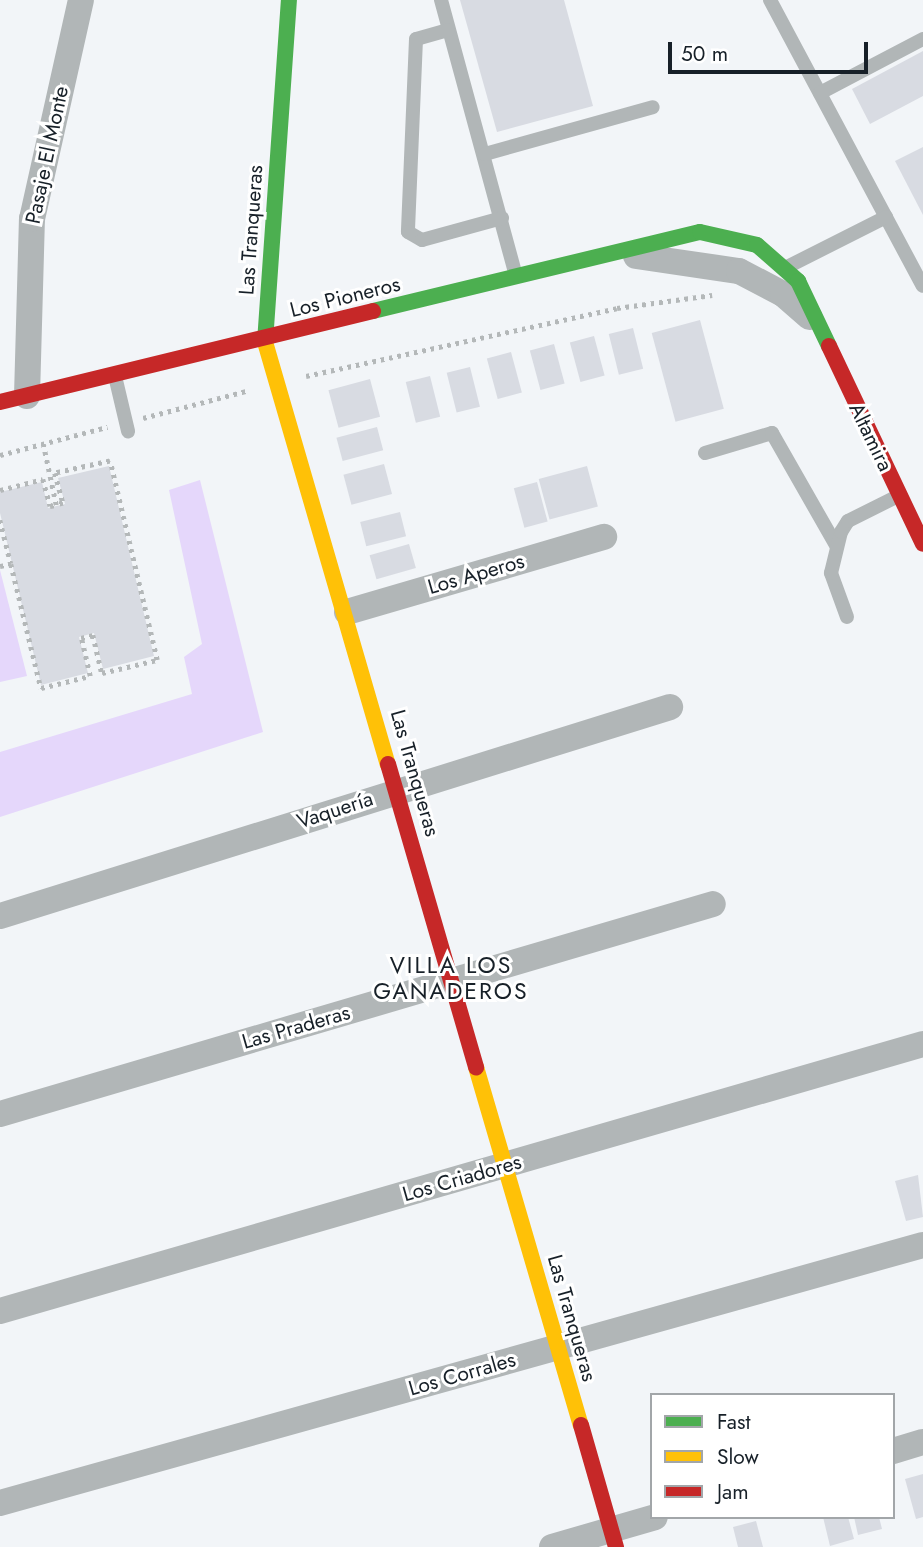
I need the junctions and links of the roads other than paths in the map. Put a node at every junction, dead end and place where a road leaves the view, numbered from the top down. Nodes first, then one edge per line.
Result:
1 (81, 0) edge
2 (289, 0) edge
3 (441, 0) edge
4 (770, 0) edge
5 (448, 30) junction
6 (923, 38) edge
7 (820, 93) junction
8 (653, 107) dead end
9 (485, 154) junction
10 (886, 217) junction
11 (502, 218) junction
12 (700, 232) joint
13 (613, 254) junction
14 (787, 267) junction
15 (517, 277) junction
16 (923, 286) edge
17 (820, 329) junction
18 (264, 338) junction
19 (115, 374) junction
20 (27, 396) junction
21 (0, 402) edge
22 (127, 426) road end
23 (705, 453) dead end
24 (899, 495) junction
25 (604, 537) dead end
26 (923, 544) edge
27 (836, 545) junction
28 (347, 612) junction
29 (846, 617) dead end
30 (670, 707) dead end
31 (397, 790) junction
32 (713, 904) dead end
33 (0, 916) edge
34 (454, 981) junction
35 (923, 1044) edge
36 (0, 1114) edge
37 (506, 1165) junction
38 (923, 1245) edge
39 (0, 1311) edge
40 (559, 1347) junction
41 (923, 1442) edge
42 (895, 1450) edge
43 (0, 1503) edge
44 (651, 1519) edge
45 (613, 1538) edge
46 (552, 1547) edge

1 - 20 street, Pasaje El Monte
2 - 18 street, Las Tranqueras
3 - 5 lane
4 - 7 lane
5 - 9 lane
5 - 11 lane
6 - 7 lane
7 - 10 lane
8 - 9 lane
9 - 11 lane
10 - 14 lane
10 - 16 lane
11 - 15 lane
12 - 13 street, Los Pioneros
12 - 14 street, Altamira
13 - 15 street, Los Pioneros
13 - 17 street, Altamira
14 - 17 street, Altamira
15 - 18 street, Los Pioneros
17 - 24 street, Altamira
18 - 19 street, Los Pioneros
18 - 28 street, Las Tranqueras
19 - 20 street, Los Pioneros
19 - 22 lane
20 - 21 street, Los Pioneros
23 - 27 lane
24 - 26 street, Altamira
24 - 27 lane
25 - 28 street, Los Aperos
27 - 29 lane
28 - 31 street, Las Tranqueras
30 - 31 street, Vaquería
31 - 33 street, Vaquería
31 - 34 street, Las Tranqueras
32 - 34 street, Las Praderas
34 - 36 street, Las Praderas
34 - 37 street, Las Tranqueras
35 - 37 street, Los Criadores
37 - 39 street, Los Criadores
37 - 40 street, Las Tranqueras
38 - 40 street, Los Corrales
40 - 43 street, Los Corrales
40 - 45 street, Las Tranqueras
41 - 42 street
44 - 45 street
45 - 46 street

